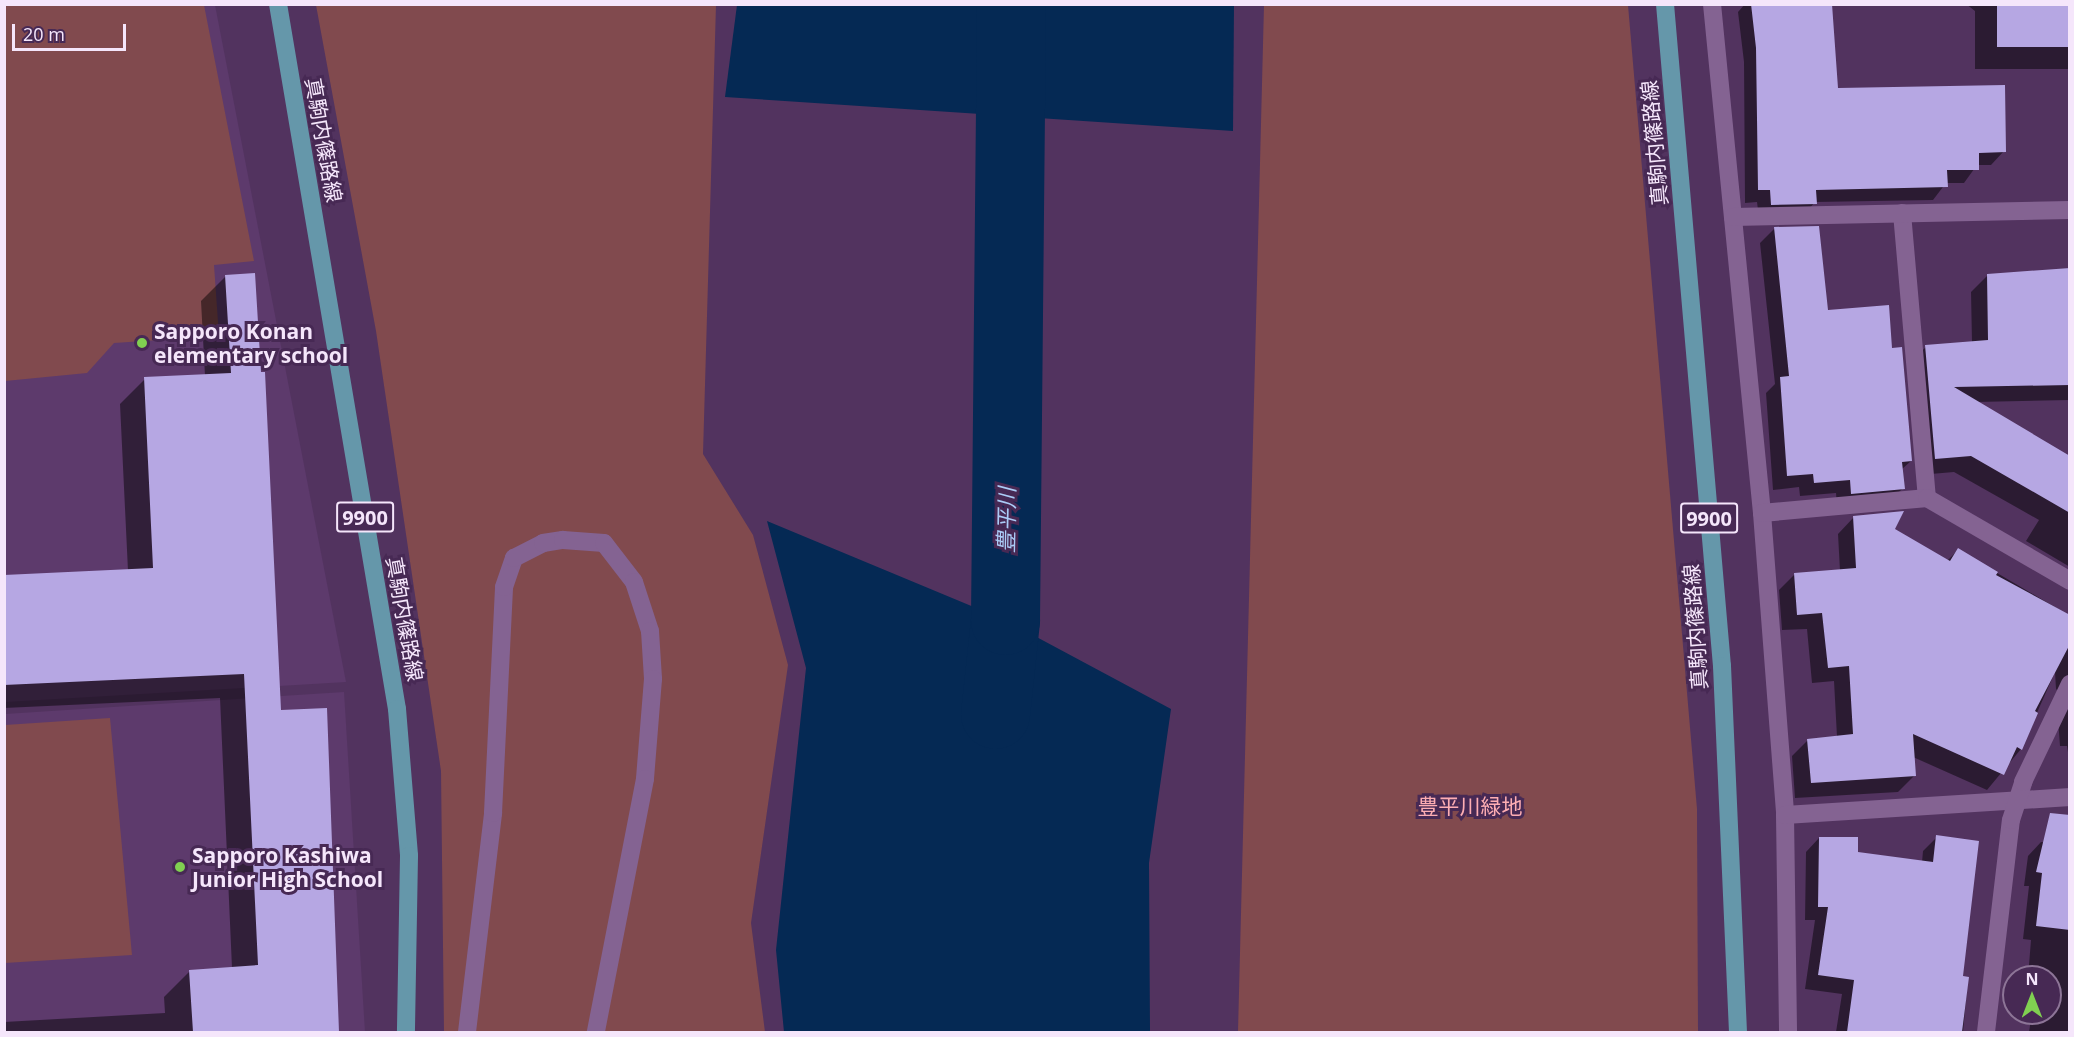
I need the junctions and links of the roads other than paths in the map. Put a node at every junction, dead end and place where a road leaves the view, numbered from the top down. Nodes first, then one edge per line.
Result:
1 (278, 4) edge
2 (1665, 4) edge
3 (1712, 4) edge
4 (2070, 210) edge
5 (1902, 213) junction
6 (1733, 217) junction
7 (1927, 498) junction
8 (1762, 513) junction
9 (2070, 581) edge
10 (2070, 684) edge
11 (2070, 797) edge
12 (2017, 800) junction
13 (1785, 815) junction
14 (406, 1032) edge
15 (467, 1032) edge
16 (596, 1032) edge
17 (1738, 1032) edge
18 (1788, 1032) edge
19 (1986, 1032) edge

1 - 14 main road, 真駒内篠路線 / 9900
2 - 17 main road, 真駒内篠路線 / 9900
3 - 6 street
4 - 5 street
5 - 6 street
5 - 7 street
6 - 8 street
7 - 8 street
7 - 9 street
8 - 13 street
10 - 12 street
11 - 12 street
12 - 13 street
12 - 19 street
13 - 18 street
15 - 16 street

